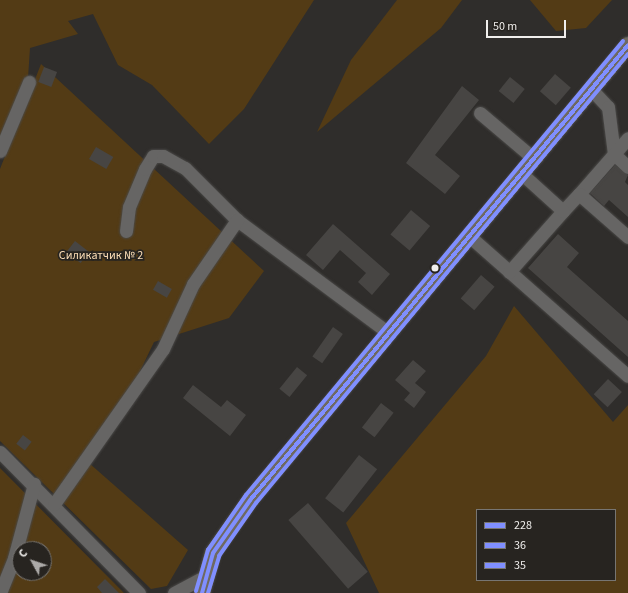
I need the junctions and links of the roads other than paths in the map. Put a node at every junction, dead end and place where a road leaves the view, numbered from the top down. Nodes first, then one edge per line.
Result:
1 (628, 45) edge
2 (29, 82) dead end
3 (591, 89) junction
4 (480, 113) dead end
5 (628, 138) edge
6 (0, 152) edge
7 (614, 154) junction
8 (533, 158) junction
9 (628, 167) edge
10 (521, 173) junction
11 (579, 194) junction
12 (563, 211) junction
13 (237, 220) junction
14 (126, 231) dead end
15 (468, 235) junction
16 (628, 237) edge
17 (509, 272) junction
18 (387, 332) junction
19 (628, 376) edge
20 (0, 452) edge
21 (34, 484) junction
22 (54, 504) junction
23 (204, 577) junction
24 (0, 593) edge
25 (139, 593) edge
26 (174, 593) edge
27 (202, 593) edge

1 - 3 main road
2 - 6 street
3 - 7 street
3 - 8 main road
4 - 8 street
5 - 7 street
7 - 9 street
7 - 11 street
8 - 10 main road
10 - 12 street
10 - 15 main road
11 - 12 street
11 - 16 street
12 - 17 street
13 - 14 street
13 - 18 street
13 - 22 street
15 - 17 street
15 - 18 main road
17 - 19 street
18 - 23 main road
20 - 21 street
21 - 22 street
21 - 24 street
22 - 25 street
23 - 26 street
23 - 27 main road

